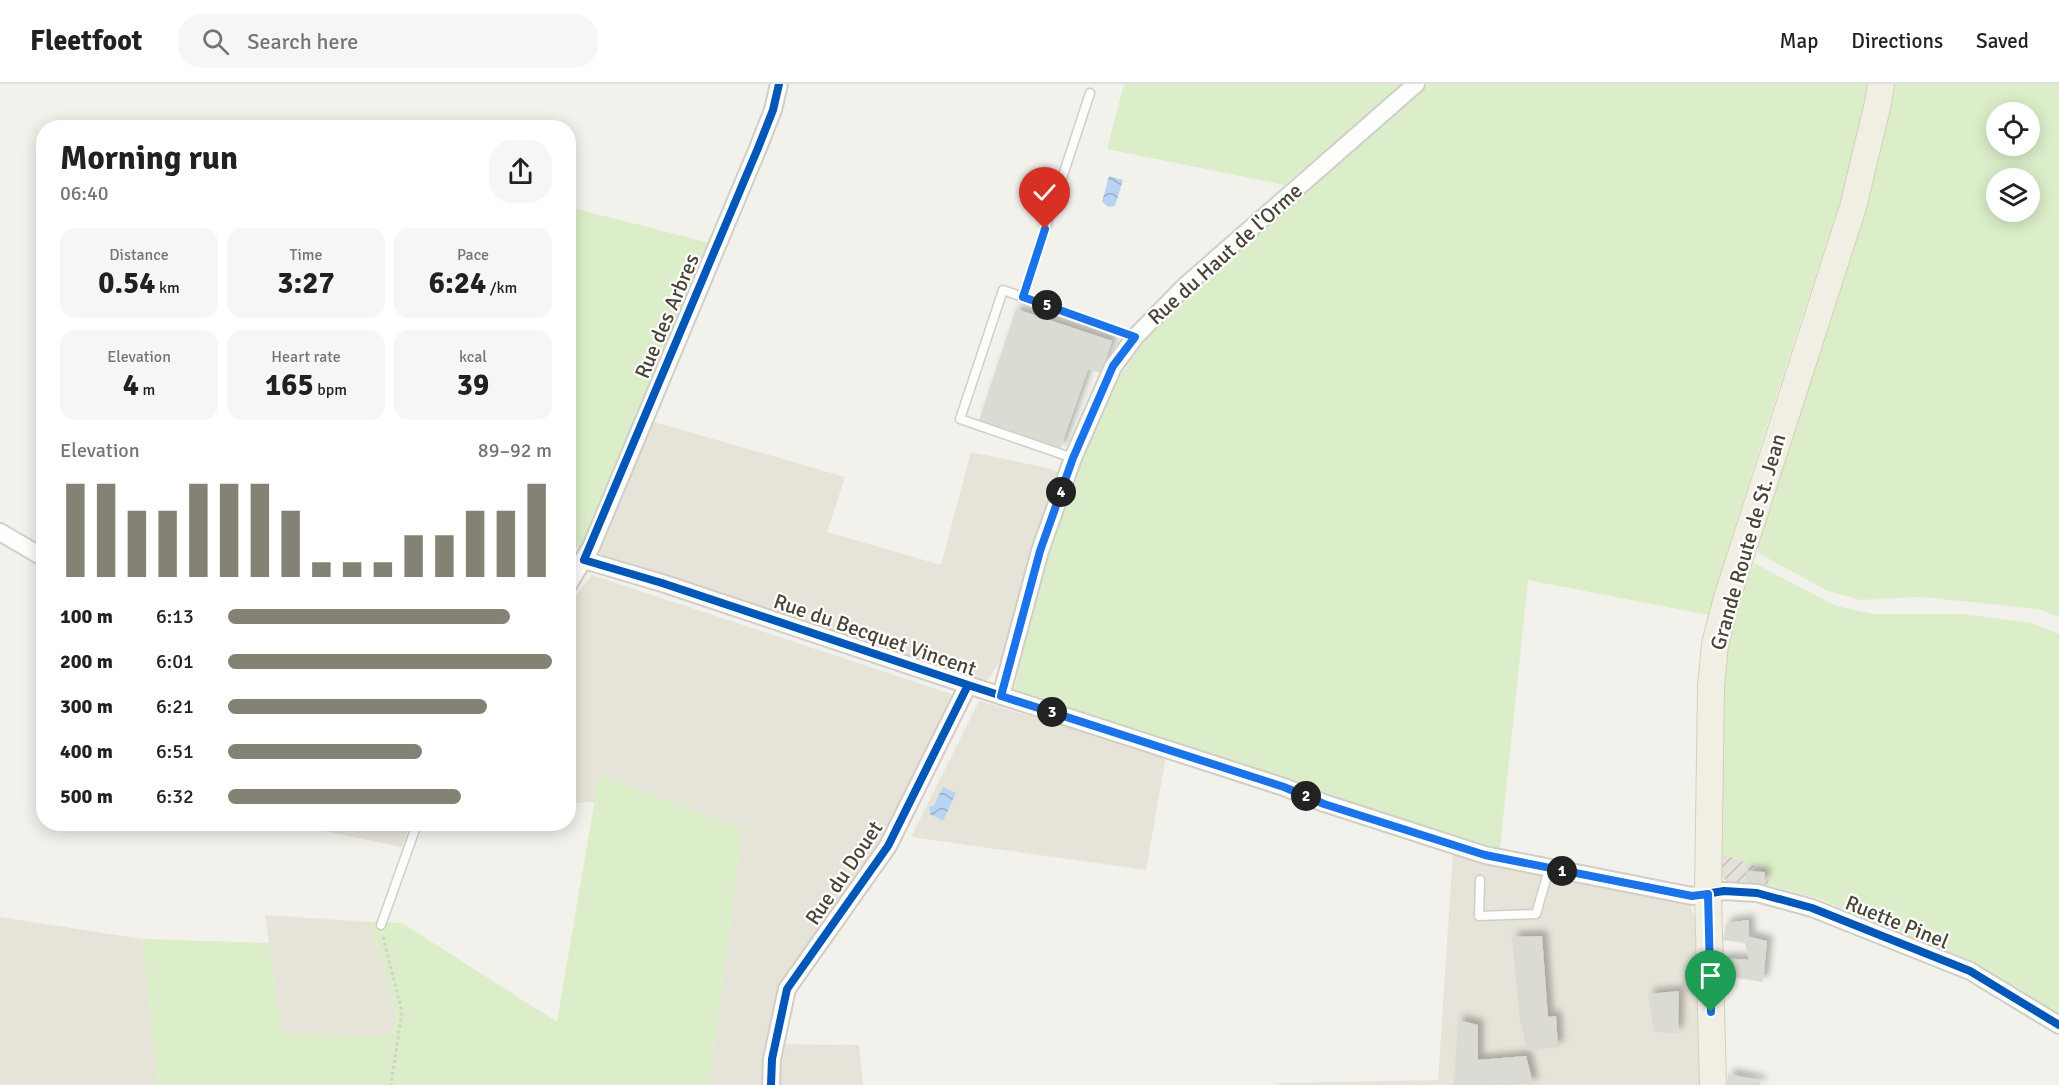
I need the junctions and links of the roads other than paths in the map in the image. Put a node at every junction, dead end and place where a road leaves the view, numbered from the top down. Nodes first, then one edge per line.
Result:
1 (778, 84) edge
2 (1416, 84) edge
3 (1881, 84) edge
4 (1089, 93) dead end
5 (1023, 297) junction
6 (1135, 337) junction
7 (1073, 458) junction
8 (0, 532) edge
9 (36, 553) edge
10 (584, 560) junction
11 (576, 572) edge
12 (968, 685) junction
13 (1001, 696) junction
14 (415, 831) edge
15 (1549, 869) junction
16 (1480, 880) dead end
17 (1708, 894) junction
18 (381, 925) road end
19 (2059, 1025) edge
20 (771, 1085) edge
21 (1713, 1085) edge

1 - 10 street, Rue des Arbres
2 - 6 street, Rue du Haut de l'Orme
3 - 17 main road, Grande Route de St. Jean
4 - 5 lane
5 - 6 lane
5 - 7 lane
6 - 7 street, Rue du Haut de l'Orme
7 - 13 street, Rue du Haut de l'Orme
8 - 9 street
10 - 11 street, Rue des Arbres
10 - 12 street, Rue du Becquet Vincent
12 - 13 street, Rue du Becquet Vincent
12 - 20 street, Rue du Douet
13 - 15 street, Rue du Becquet Vincent
14 - 18 lane
15 - 16 lane
15 - 17 street, Rue du Becquet Vincent
17 - 19 street, Ruette Pinel
17 - 21 main road, Grande Route de St. Jean

